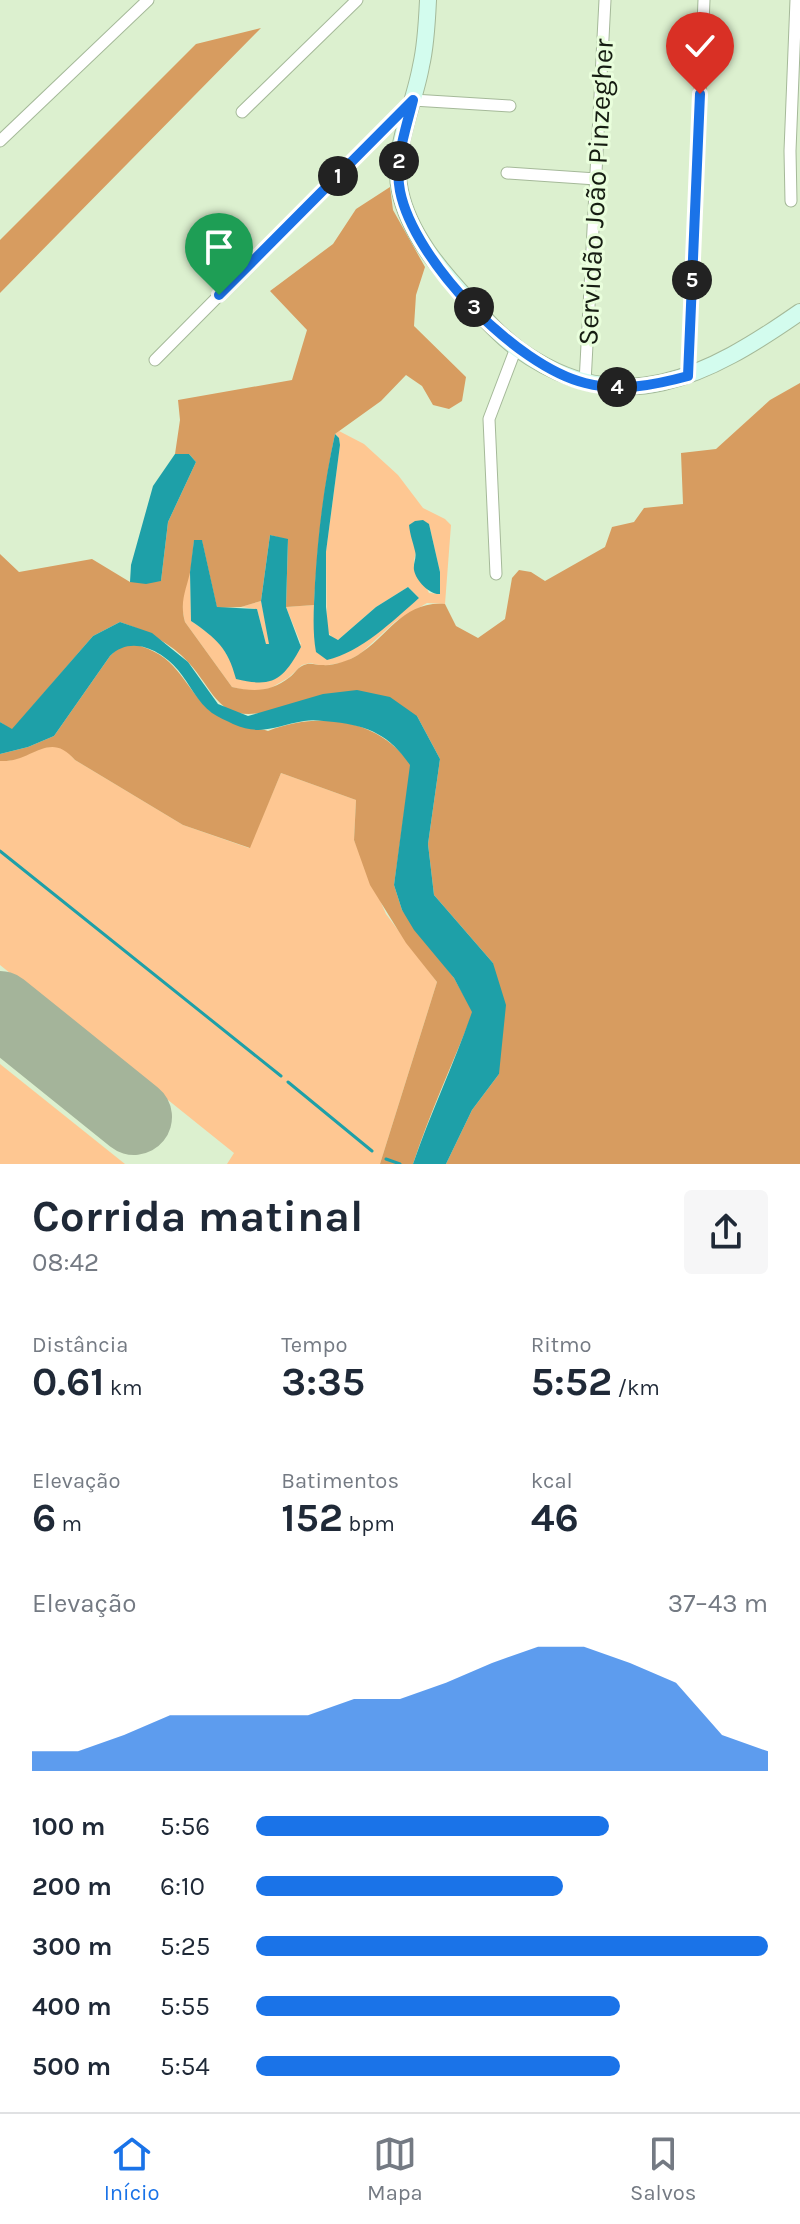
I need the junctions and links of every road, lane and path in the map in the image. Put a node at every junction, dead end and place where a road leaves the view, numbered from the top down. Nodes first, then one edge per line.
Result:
1 (148, 0) edge
2 (357, 0) edge
3 (428, 0) edge
4 (605, 0) edge
5 (704, 0) edge
6 (796, 0) edge
7 (413, 100) junction
8 (510, 106) dead end
9 (242, 112) dead end
10 (0, 141) edge
11 (795, 165) edge
12 (507, 173) dead end
13 (596, 179) junction
14 (791, 201) dead end
15 (800, 312) edge
16 (516, 348) junction
17 (155, 360) dead end
18 (688, 376) junction
19 (585, 383) junction
20 (496, 574) dead end

1 - 10 street
2 - 9 street
3 - 7 street
4 - 13 street, Servidão João Pinzegher
5 - 18 street
6 - 11 street
7 - 8 street
7 - 16 street
7 - 17 street
11 - 14 street
12 - 13 street
13 - 19 street, Servidão João Pinzegher
15 - 18 street
16 - 19 street
16 - 20 street
18 - 19 street

